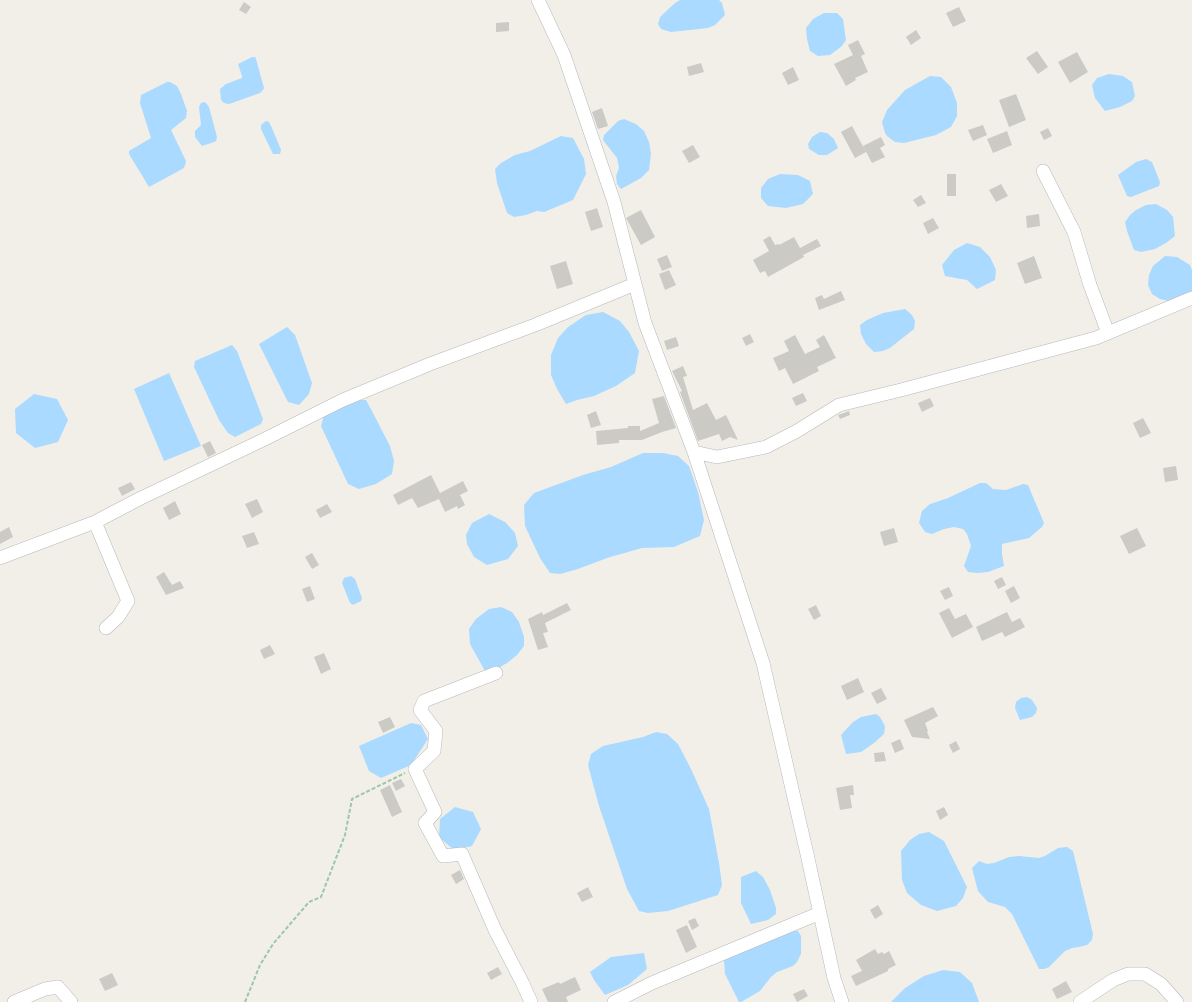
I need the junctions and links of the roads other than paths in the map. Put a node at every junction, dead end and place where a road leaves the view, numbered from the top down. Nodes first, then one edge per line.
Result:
1 (538, 0) edge
2 (1043, 171) dead end
3 (635, 284) junction
4 (1192, 298) edge
5 (1108, 333) junction
6 (694, 452) junction
7 (95, 522) junction
8 (0, 558) edge
9 (106, 628) dead end
10 (496, 673) dead end
11 (820, 914) junction
12 (14, 1002) edge
13 (71, 1002) edge
14 (531, 1002) edge
15 (614, 1002) edge
16 (842, 1002) edge
17 (1080, 1002) edge
18 (1177, 1002) edge

1 - 3 street
2 - 5 street
3 - 6 street
3 - 7 street
4 - 5 street
5 - 6 street
6 - 11 street
7 - 8 street
7 - 9 street
10 - 14 street
11 - 15 street
11 - 16 street
12 - 13 street
17 - 18 street

